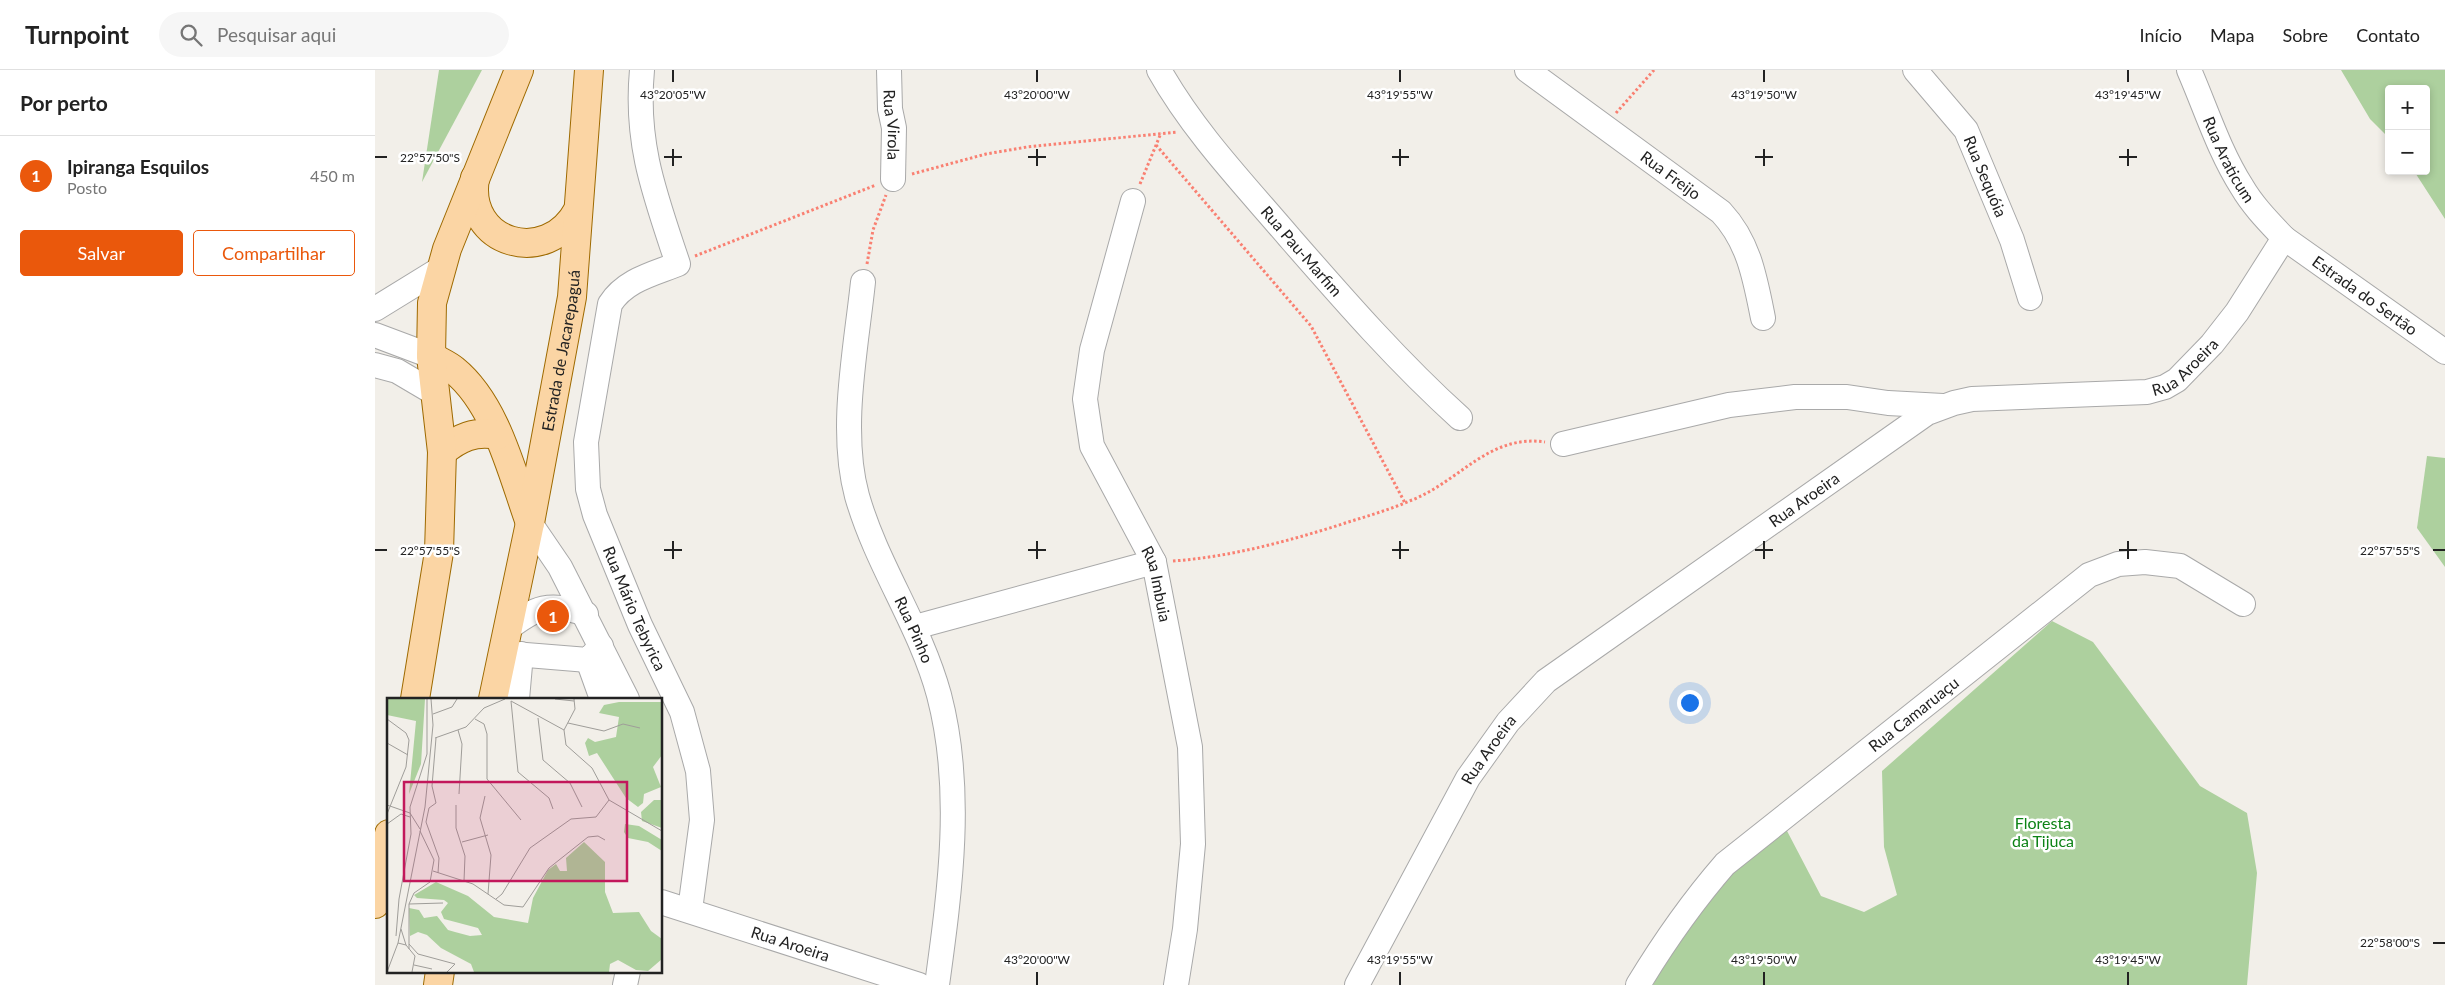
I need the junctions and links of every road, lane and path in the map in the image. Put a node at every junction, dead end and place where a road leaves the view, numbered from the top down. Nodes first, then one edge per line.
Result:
1 (519, 70) edge
2 (589, 70) edge
3 (642, 70) edge
4 (889, 70) edge
5 (1159, 70) edge
6 (1527, 70) edge
7 (1654, 70) edge
8 (1915, 70) edge
9 (2189, 70) edge
10 (1605, 127) junction
11 (1198, 130) junction
12 (1161, 133) junction
13 (1156, 145) junction
14 (475, 175) junction
15 (893, 179) junction
16 (1133, 201) joint
17 (578, 210) junction
18 (2284, 238) junction
19 (678, 264) junction
20 (440, 269) junction
21 (863, 282) joint
22 (2030, 298) dead end
23 (375, 309) edge
24 (1763, 318) dead end
25 (375, 335) edge
26 (2445, 352) edge
27 (431, 356) junction
28 (375, 365) edge
29 (436, 394) junction
30 (1943, 406) junction
31 (1460, 418) dead end
32 (498, 436) junction
33 (1563, 444) joint
34 (442, 452) junction
35 (1405, 503) junction
36 (530, 523) junction
37 (1154, 562) junction
38 (2243, 604) dead end
39 (586, 614) junction
40 (915, 627) junction
41 (510, 646) junction
42 (595, 653) junction
43 (415, 698) edge
44 (493, 698) edge
45 (517, 698) edge
46 (602, 698) edge
47 (626, 698) edge
48 (387, 844) edge
49 (663, 903) edge
50 (375, 904) edge
51 (690, 910) junction
52 (440, 972) edge
53 (628, 972) edge
54 (438, 985) edge
55 (625, 985) edge
56 (919, 985) edge
57 (937, 985) edge
58 (1176, 985) edge
59 (1357, 985) edge
60 (1638, 985) edge

1 - 14 main road
2 - 17 main road, Estrada de Jacarepaguá
3 - 19 street
4 - 15 street, Rua Virola
5 - 11 street, Rua Pau-Marfim
6 - 10 street, Rua Freijo
7 - 10 path
8 - 22 street, Rua Sequóia
9 - 18 street, Rua Araticum
10 - 24 street, Rua Freijo
11 - 12 path
11 - 31 street, Rua Pau-Marfim
12 - 13 path
12 - 15 path
13 - 16 path
13 - 35 path
14 - 17 main road
14 - 20 main road
15 - 19 path
15 - 21 path
16 - 37 street, Rua Imbuia
17 - 36 main road, Estrada de Jacarepaguá
18 - 26 street, Estrada do Sertão
18 - 30 street, Rua Aroeira
19 - 51 street, Rua Mário Tebyrica
20 - 23 street
20 - 27 main road
21 - 40 street, Rua Pinho
25 - 27 street
27 - 29 main road
27 - 32 main road
28 - 29 street
29 - 34 main road
30 - 33 street
30 - 59 street, Rua Aroeira
32 - 34 main road
32 - 36 main road
33 - 35 path
34 - 43 main road
35 - 37 path
36 - 39 street
36 - 41 main road, Estrada de Jacarepaguá
37 - 40 street
37 - 58 street, Rua Imbuia
38 - 60 street, Rua Camaruaçu
39 - 41 street
39 - 42 street
40 - 57 street, Rua Pinho
41 - 42 street
41 - 44 main road, Estrada de Jacarepaguá
41 - 45 street
42 - 46 street
42 - 47 street
48 - 50 main road
49 - 51 street, Rua Aroeira
51 - 56 street, Rua Aroeira
52 - 54 main road
53 - 55 street

